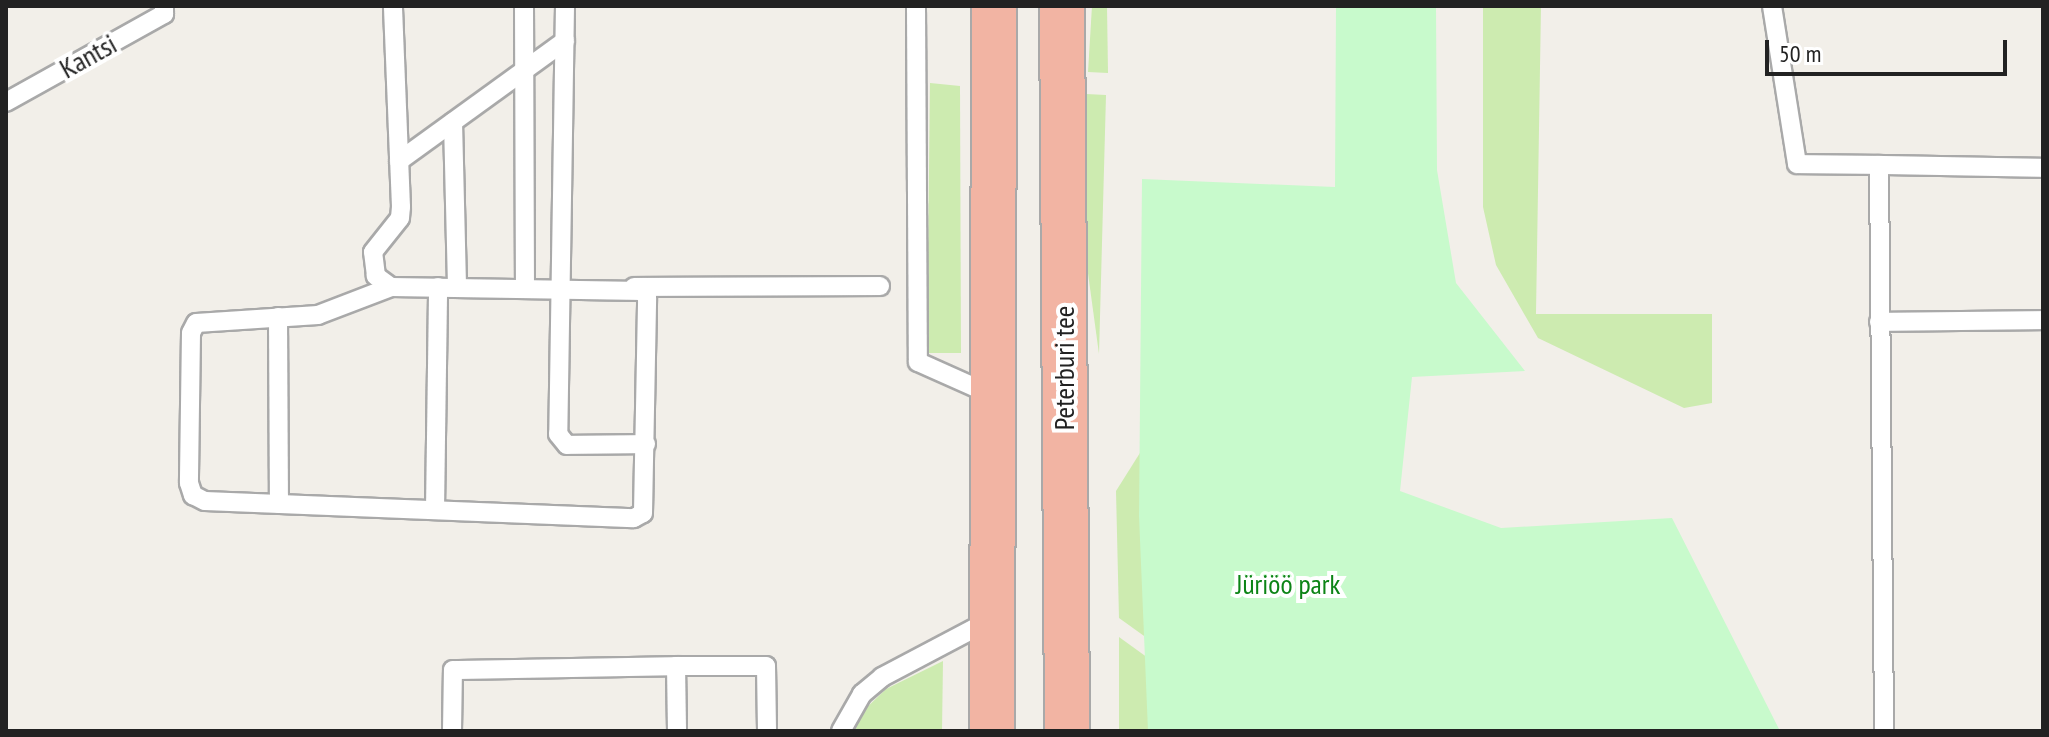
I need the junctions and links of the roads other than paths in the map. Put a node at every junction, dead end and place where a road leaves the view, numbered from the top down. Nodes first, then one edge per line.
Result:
1 (164, 6) edge
2 (393, 6) edge
3 (524, 6) edge
4 (565, 6) edge
5 (916, 6) edge
6 (994, 6) edge
7 (1062, 6) edge
8 (1075, 6) edge
9 (1772, 6) edge
10 (565, 41) junction
11 (524, 70) junction
12 (1062, 86) junction
13 (6, 102) edge
14 (453, 122) junction
15 (399, 161) junction
16 (1879, 165) junction
17 (2043, 168) edge
18 (880, 286) dead end
19 (391, 287) junction
20 (438, 287) junction
21 (457, 287) junction
22 (525, 287) junction
23 (560, 287) junction
24 (634, 287) junction
25 (278, 317) junction
26 (2043, 320) edge
27 (1879, 322) junction
28 (992, 395) junction
29 (646, 444) junction
30 (279, 504) junction
31 (435, 510) junction
32 (993, 619) junction
33 (676, 666) junction
34 (452, 731) edge
35 (677, 731) edge
36 (767, 731) edge
37 (841, 731) edge
38 (992, 731) edge
39 (1067, 731) edge
40 (1884, 731) edge

1 - 13 lane, Kantsi
2 - 15 lane
3 - 11 lane
4 - 10 lane
5 - 28 lane
6 - 28 highway
7 - 12 highway, Peterburi tee
8 - 12 highway
9 - 16 lane
10 - 11 lane
10 - 23 lane
11 - 14 lane
11 - 22 lane
12 - 39 highway, Peterburi tee
14 - 15 lane
14 - 21 lane
15 - 19 lane
16 - 17 lane
16 - 27 lane
18 - 24 lane
19 - 20 lane
19 - 25 lane
20 - 21 lane
20 - 31 lane
21 - 22 lane
22 - 23 lane
23 - 24 lane
23 - 29 lane
24 - 29 lane
25 - 30 lane
25 - 30 lane
26 - 27 lane
27 - 40 lane
28 - 32 highway
29 - 31 lane
30 - 31 lane
32 - 37 lane
32 - 38 highway
33 - 34 lane
33 - 35 lane
33 - 36 lane

